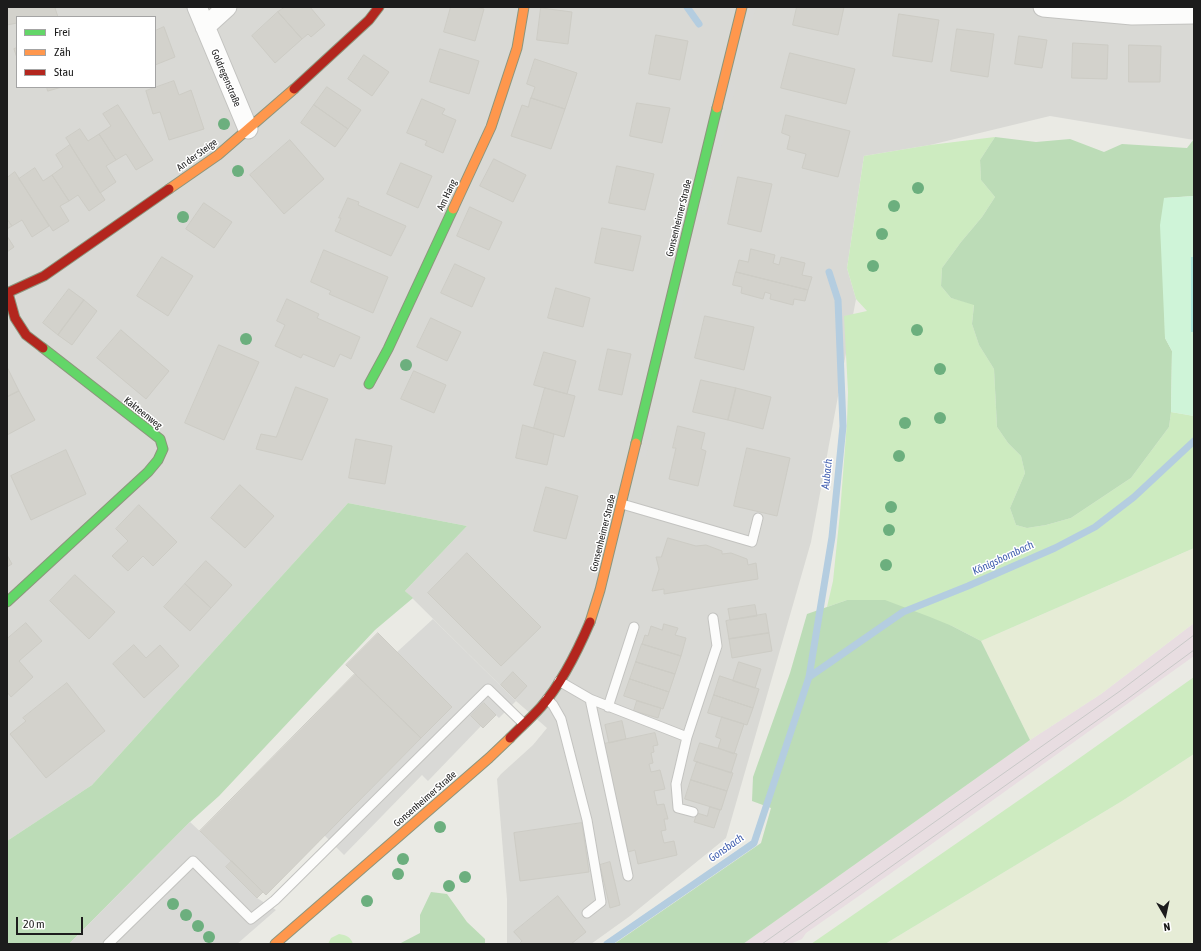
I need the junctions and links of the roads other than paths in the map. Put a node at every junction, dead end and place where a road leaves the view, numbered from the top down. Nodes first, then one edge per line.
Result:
1 (197, 7) edge
2 (227, 7) edge
3 (380, 7) edge
4 (524, 7) edge
5 (742, 7) edge
6 (1043, 7) edge
7 (1194, 14) edge
8 (205, 27) junction
9 (248, 129) junction
10 (7, 293) edge
11 (369, 384) dead end
12 (622, 504) junction
13 (758, 518) dead end
14 (7, 602) edge
15 (713, 618) dead end
16 (634, 627) dead end
17 (559, 681) junction
18 (547, 699) junction
19 (590, 699) junction
20 (608, 707) junction
21 (524, 724) junction
22 (686, 737) junction
23 (693, 812) dead end
24 (628, 876) dead end
25 (587, 913) dead end
26 (108, 944) edge
27 (275, 944) edge

1 - 8 street, Goldregenstraße
2 - 8 street
3 - 9 street, An der Steige
4 - 11 street, Am Hang
5 - 12 street, Gonsenheimer Straße
6 - 7 street
8 - 9 street, Goldregenstraße
9 - 10 street, An der Steige
10 - 14 street, Kakteenweg
12 - 13 lane
12 - 17 street, Gonsenheimer Straße
15 - 22 lane
16 - 20 lane
17 - 18 street, Gonsenheimer Straße
17 - 19 lane
18 - 21 street, Gonsenheimer Straße
18 - 25 lane
19 - 20 lane
19 - 24 lane
20 - 22 lane
21 - 26 lane
21 - 27 street, Gonsenheimer Straße
22 - 23 lane

